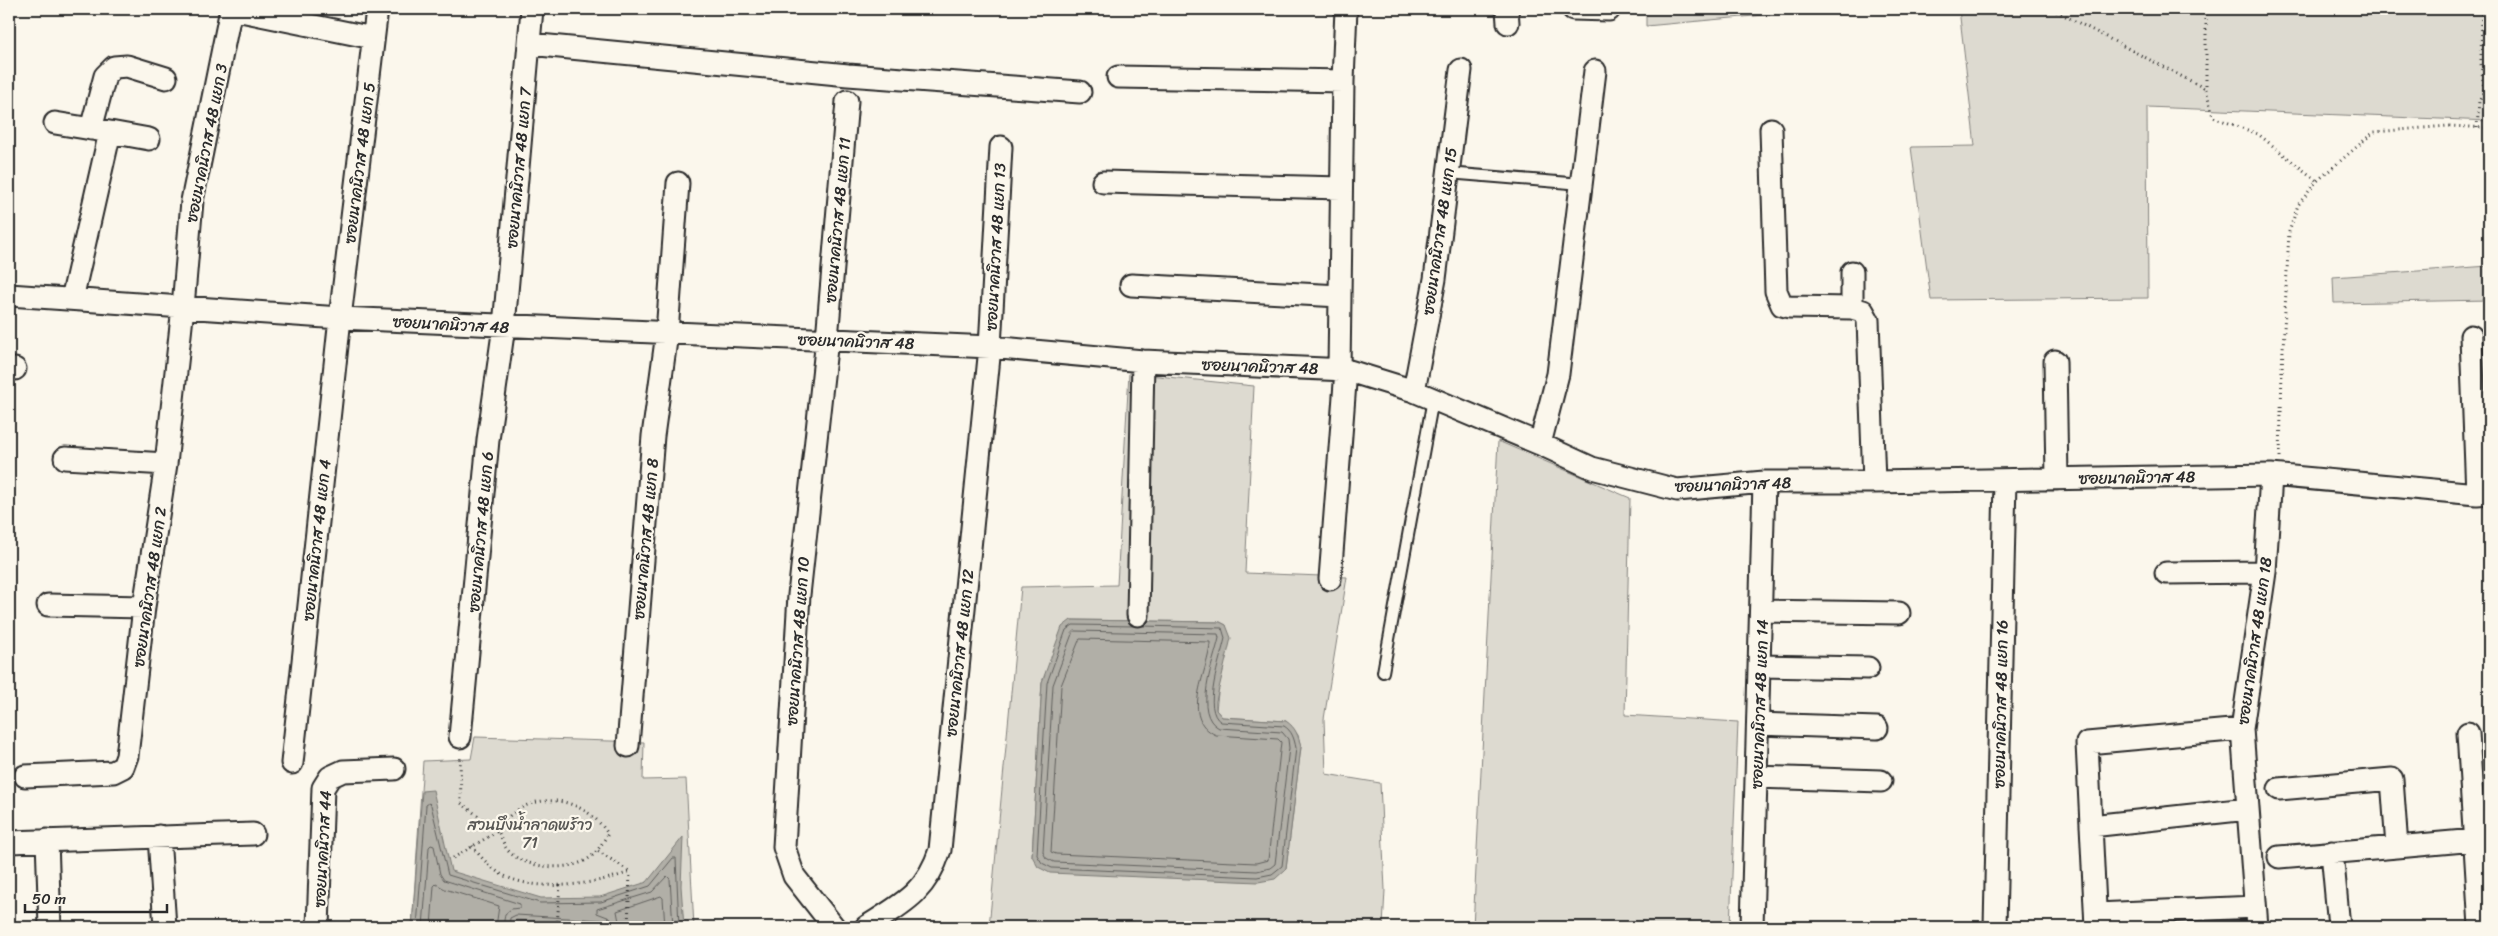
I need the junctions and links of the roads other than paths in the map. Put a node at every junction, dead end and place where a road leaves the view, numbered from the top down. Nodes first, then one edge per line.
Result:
1 (231, 9) edge
2 (377, 9) edge
3 (532, 9) edge
4 (1346, 9) edge
5 (1573, 9) edge
6 (1609, 10) edge
7 (373, 38) junction
8 (529, 44) junction
9 (1460, 70) dead end
10 (1595, 71) dead end
11 (1118, 77) dead end
12 (166, 78) dead end
13 (1343, 81) junction
14 (1080, 92) dead end
15 (847, 101) dead end
16 (55, 123) dead end
17 (1771, 129) dead end
18 (101, 130) junction
19 (149, 139) dead end
20 (1001, 147) dead end
21 (1448, 173) junction
22 (1102, 182) dead end
23 (678, 183) dead end
24 (1582, 184) junction
25 (1341, 188) junction
26 (1852, 272) dead end
27 (1131, 286) dead end
28 (9, 295) edge
29 (1340, 296) junction
30 (72, 299) junction
31 (184, 307) junction
32 (1852, 308) junction
33 (340, 318) junction
34 (504, 326) junction
35 (667, 333) junction
36 (2471, 336) dead end
37 (827, 340) junction
38 (990, 347) junction
39 (1143, 361) junction
40 (2056, 361) dead end
41 (1343, 370) junction
42 (1423, 395) junction
43 (1540, 444) junction
44 (65, 458) dead end
45 (166, 464) junction
46 (2275, 475) junction
47 (2057, 479) junction
48 (2005, 480) junction
49 (1764, 482) junction
50 (1874, 482) junction
51 (2483, 494) edge
52 (2265, 572) junction
53 (2166, 573) dead end
54 (1330, 580) dead end
55 (48, 605) dead end
56 (144, 607) junction
57 (1762, 611) junction
58 (1899, 613) dead end
59 (1138, 614) dead end
60 (1761, 666) junction
61 (1868, 668) dead end
62 (1383, 672) dead end
63 (1758, 724) junction
64 (1877, 728) dead end
65 (2242, 730) junction
66 (2468, 733) dead end
67 (460, 737) road end
68 (628, 746) dead end
69 (292, 763) dead end
70 (394, 769) dead end
71 (25, 776) dead end
72 (1756, 777) junction
73 (1881, 781) dead end
74 (2279, 789) dead end
75 (2248, 809) junction
76 (2091, 826) junction
77 (253, 834) dead end
78 (159, 836) junction
79 (47, 840) junction
80 (2475, 840) junction
81 (9, 842) edge
82 (2397, 847) junction
83 (2332, 852) junction
84 (2279, 857) dead end
85 (2256, 917) edge
86 (2096, 921) edge
87 (50, 927) edge
88 (165, 927) edge
89 (318, 927) edge
90 (834, 927) edge
91 (866, 927) edge
92 (1752, 927) edge
93 (1994, 927) edge
94 (2339, 927) edge
95 (2480, 927) edge

1 - 7 street
1 - 31 street, ซอยนาคนิวาส 48 แยก 3
2 - 7 street, ซอยนาคนิวาส 48 แยก 5
3 - 8 street, ซอยนาคนิวาส 48 แยก 7
4 - 13 street
5 - 6 street
7 - 33 street, ซอยนาคนิวาส 48 แยก 5
8 - 14 street
8 - 34 street, ซอยนาคนิวาส 48 แยก 7
9 - 21 street, ซอยนาคนิวาส 48 แยก 15
10 - 24 street
11 - 13 street
12 - 18 street
13 - 25 street
15 - 37 street, ซอยนาคนิวาส 48 แยก 11
16 - 18 street
17 - 32 street
18 - 19 street
18 - 30 street
20 - 38 street, ซอยนาคนิวาส 48 แยก 13
21 - 24 lane
21 - 42 street, ซอยนาคนิวาส 48 แยก 15
22 - 25 street
23 - 35 street, ซอยนาคนิวาส 48 แยก 8
24 - 43 street
25 - 29 street
26 - 32 street
27 - 29 street
28 - 30 street, ซอยนาคนิวาส 48
29 - 41 street
30 - 31 street, ซอยนาคนิวาส 48
31 - 33 street, ซอยนาคนิวาส 48
31 - 45 street, ซอยนาคนิวาส 48 แยก 2
32 - 50 street
33 - 34 street, ซอยนาคนิวาส 48
33 - 69 street, ซอยนาคนิวาส 48 แยก 4
34 - 35 street, ซอยนาคนิวาส 48
34 - 67 street, ซอยนาคนิวาส 48 แยก 6
35 - 37 street, ซอยนาคนิวาส 48
35 - 68 street, ซอยนาคนิวาส 48 แยก 8
36 - 51 street
37 - 38 street, ซอยนาคนิวาส 48
37 - 90 street, ซอยนาคนิวาส 48 แยก 10
38 - 39 street, ซอยนาคนิวาส 48
38 - 91 street, ซอยนาคนิวาส 48 แยก 12
39 - 41 street, ซอยนาคนิวาส 48
39 - 59 street
40 - 47 street
41 - 42 street, ซอยนาคนิวาส 48
41 - 54 street
42 - 43 street, ซอยนาคนิวาส 48
42 - 62 lane
43 - 49 street, ซอยนาคนิวาส 48
44 - 45 street
45 - 56 street, ซอยนาคนิวาส 48 แยก 2
46 - 47 street, ซอยนาคนิวาส 48
46 - 51 street, ซอยนาคนิวาส 48
46 - 52 street, ซอยนาคนิวาส 48 แยก 18
47 - 48 street, ซอยนาคนิวาส 48
48 - 50 street, ซอยนาคนิวาส 48
48 - 93 street, ซอยนาคนิวาส 48 แยก 16
49 - 50 street, ซอยนาคนิวาส 48
49 - 57 street, ซอยนาคนิวาส 48 แยก 14
52 - 53 street
52 - 65 street, ซอยนาคนิวาส 48 แยก 18
55 - 56 street
56 - 71 street, ซอยนาคนิวาส 48 แยก 2
57 - 58 street
57 - 60 street, ซอยนาคนิวาส 48 แยก 14
60 - 61 street
60 - 63 street, ซอยนาคนิวาส 48 แยก 14
63 - 64 street
63 - 72 street, ซอยนาคนิวาส 48 แยก 14
65 - 75 street, ซอยนาคนิวาส 48 แยก 18
65 - 76 street
66 - 80 street
70 - 89 street, ซอยนาคนิวาส 44
72 - 73 street
72 - 92 street, ซอยนาคนิวาส 48 แยก 14
74 - 82 street
75 - 76 street
75 - 85 street, ซอยนาคนิวาส 48 แยก 18
76 - 86 street
77 - 78 street
78 - 79 street
78 - 88 street
79 - 81 street
79 - 87 street
80 - 82 street
80 - 95 street
82 - 83 street
83 - 84 street
83 - 94 street
85 - 86 street

